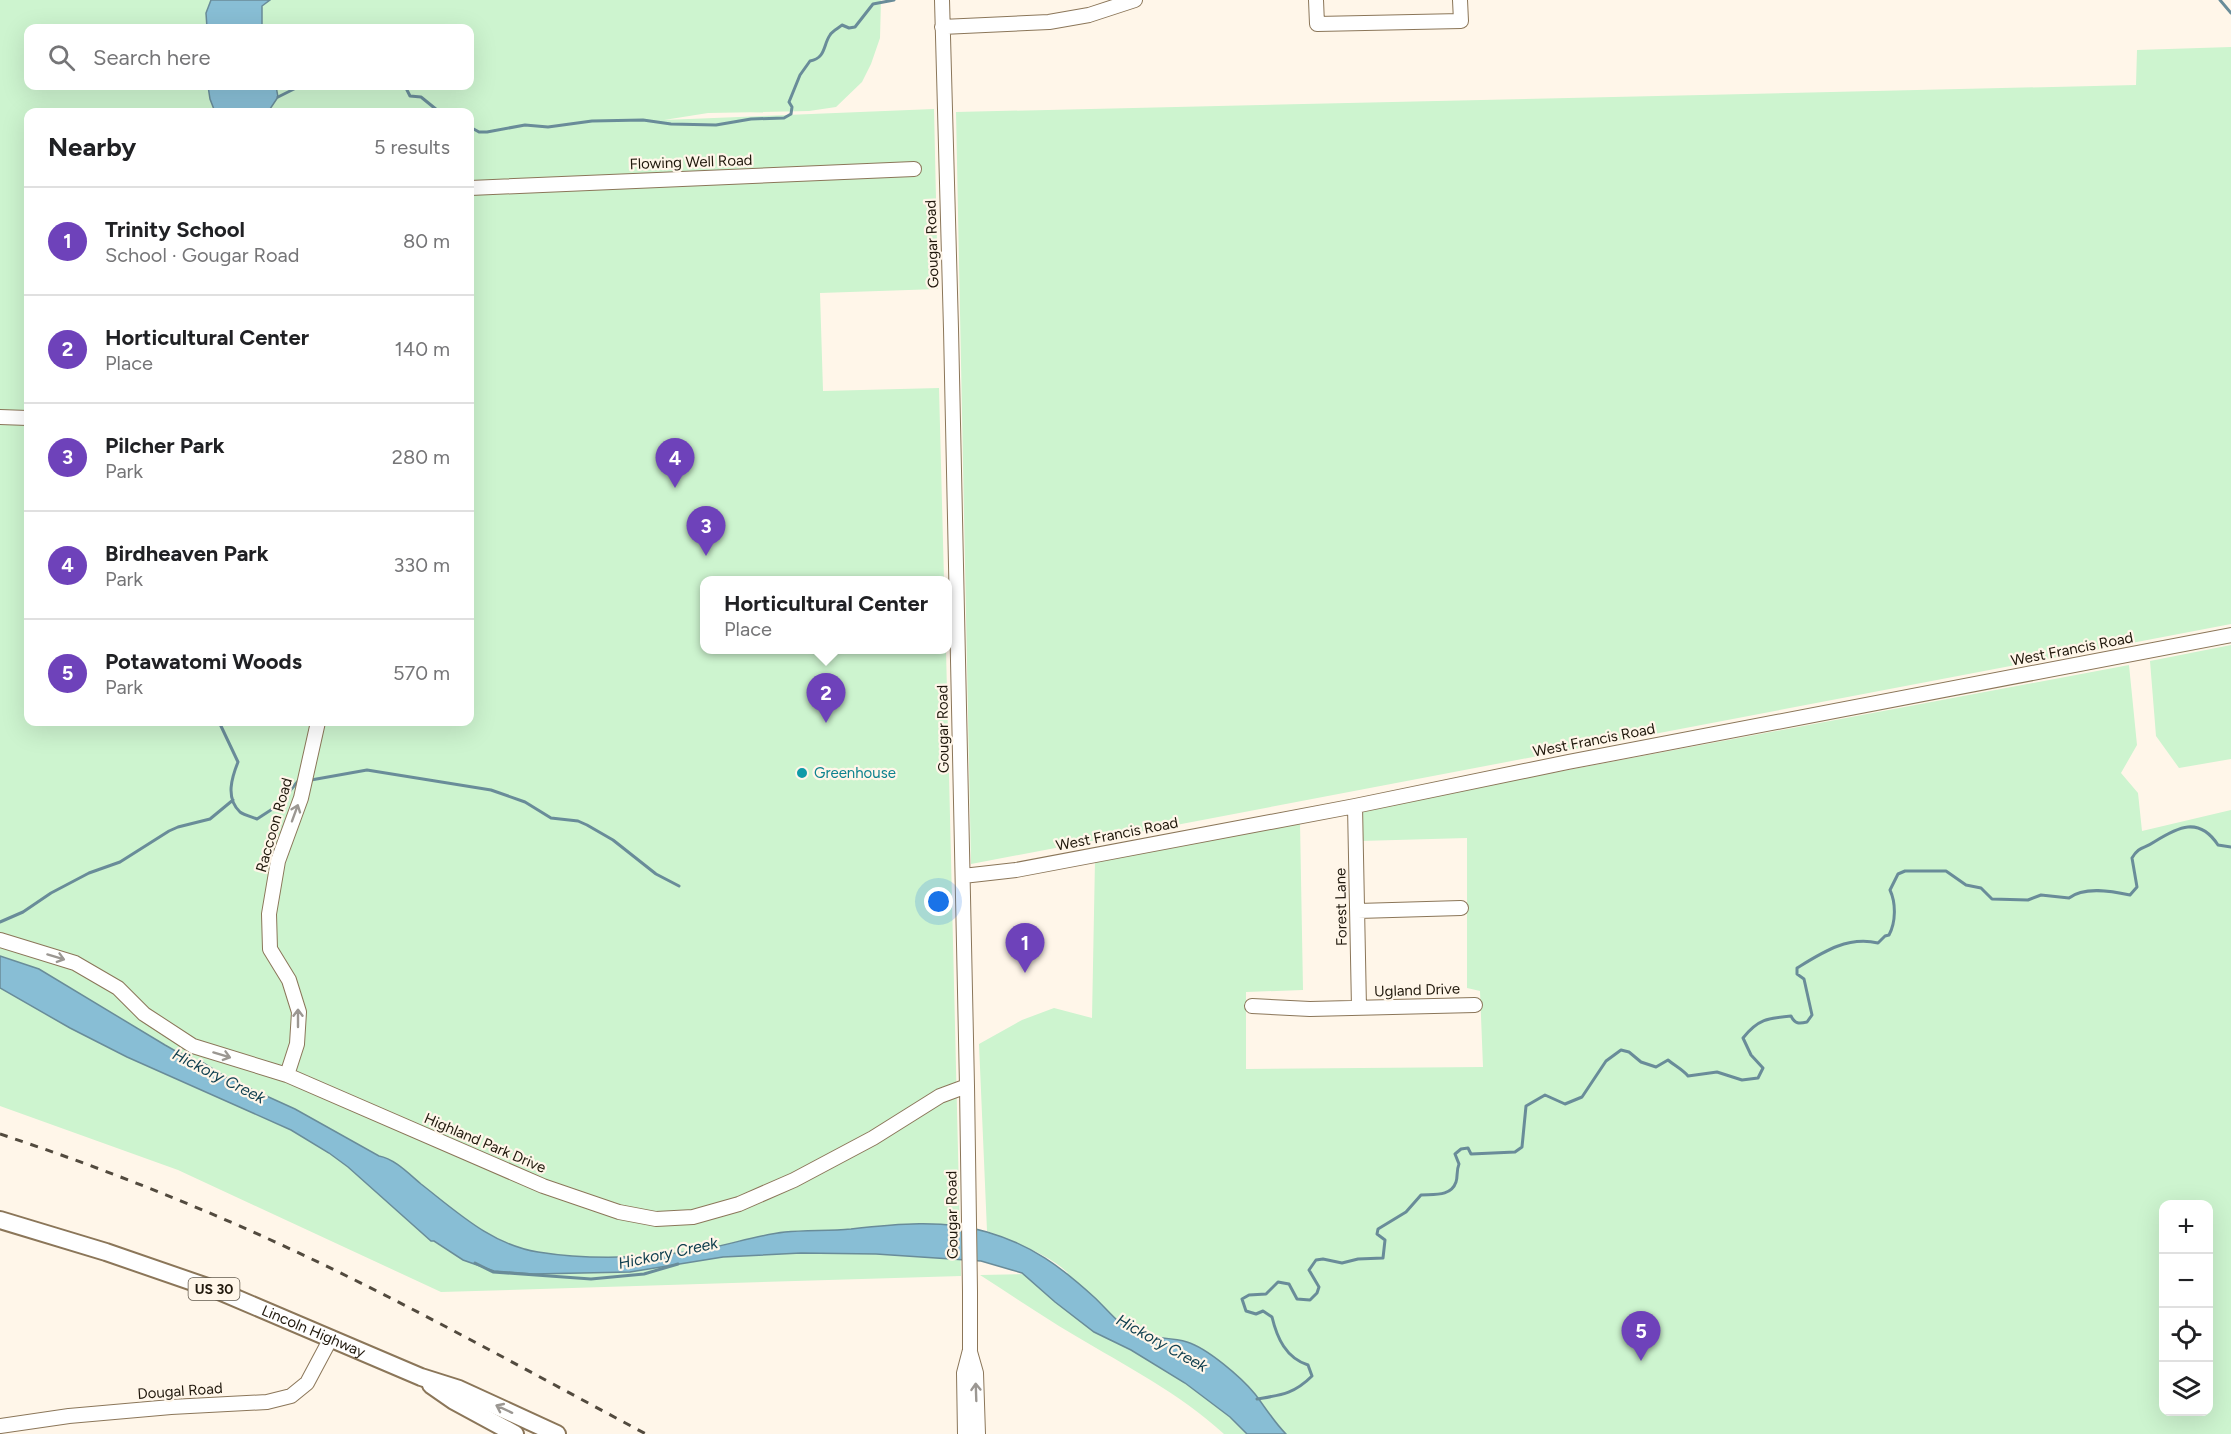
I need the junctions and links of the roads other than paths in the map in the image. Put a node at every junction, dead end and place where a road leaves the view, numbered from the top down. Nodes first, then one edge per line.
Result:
1 (942, 0) edge
2 (1135, 0) edge
3 (1316, 0) edge
4 (1460, 0) edge
5 (942, 27) junction
6 (914, 169) dead end
7 (474, 188) edge
8 (0, 417) edge
9 (24, 418) edge
10 (2231, 635) edge
11 (317, 726) edge
12 (1355, 806) junction
13 (963, 876) junction
14 (1461, 908) dead end
15 (1358, 911) junction
16 (0, 940) edge
17 (1475, 1005) dead end
18 (1252, 1006) dead end
19 (1359, 1008) junction
20 (287, 1075) junction
21 (968, 1086) junction
22 (0, 1220) edge
23 (331, 1338) junction
24 (970, 1350) junction
25 (421, 1377) junction
26 (0, 1426) edge
27 (515, 1434) edge
28 (557, 1434) edge
29 (965, 1434) edge
30 (978, 1434) edge

1 - 5 street, Gougar Road
2 - 5 street
3 - 4 street
5 - 13 street, Gougar Road
6 - 7 street, Flowing Well Road
8 - 9 street
10 - 12 street, West Francis Road
20 -> 11 street, Raccoon Road
12 - 13 street, West Francis Road
12 - 15 street, Forest Lane
13 - 21 street, Gougar Road
14 - 15 street
15 - 19 street, Forest Lane
16 -> 20 street, Highland Park Drive
17 - 19 street, Ugland Drive
18 - 19 street, Ugland Drive
20 - 21 street, Highland Park Drive
21 - 24 street, Gougar Road
22 - 23 main road, Lincoln Highway / US 30
23 - 25 main road, Lincoln Highway / US 30
23 - 26 street, Dougal Road
24 - 29 street, Gougar Road
30 -> 24 street, Gougar Road
25 - 27 main road, Lincoln Highway / US 30
28 -> 25 main road, Lincoln Highway / US 30

